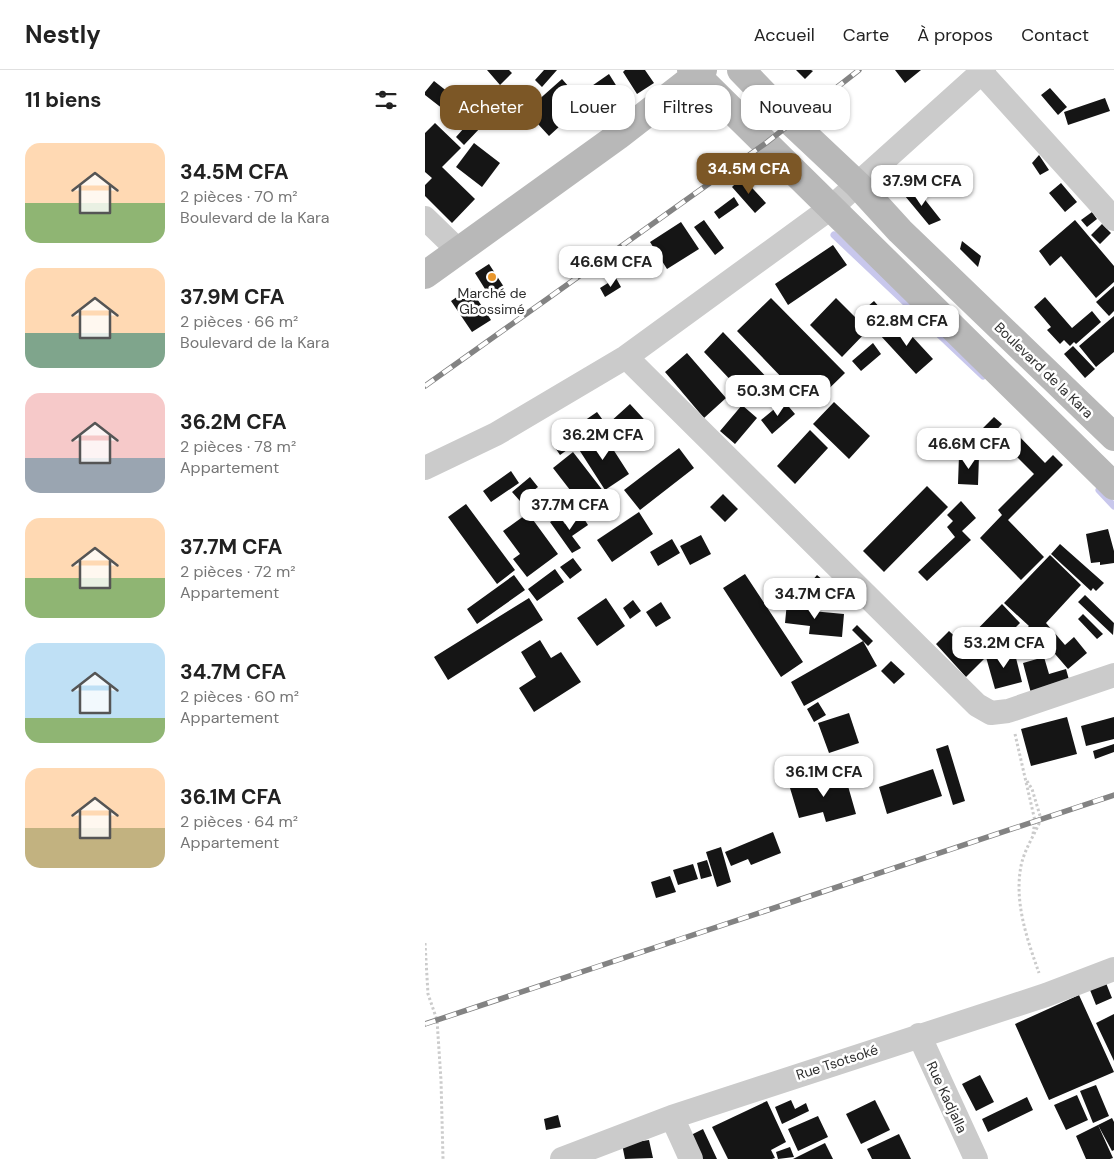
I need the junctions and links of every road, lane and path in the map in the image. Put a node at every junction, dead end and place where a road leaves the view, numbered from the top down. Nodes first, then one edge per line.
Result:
1 (741, 70) edge
2 (983, 71) edge
3 (697, 72) edge
4 (863, 180) junction
5 (832, 207) junction
6 (425, 218) edge
7 (1114, 219) edge
8 (459, 251) junction
9 (425, 275) edge
10 (626, 357) junction
11 (1114, 437) edge
12 (425, 468) edge
13 (1114, 486) edge
14 (1114, 675) edge
15 (1008, 711) junction
16 (1027, 781) junction
17 (1031, 840) junction
18 (425, 943) edge
19 (1114, 969) edge
20 (1046, 995) junction
21 (919, 1035) junction
22 (672, 1117) junction
23 (443, 1159) edge
24 (562, 1159) edge
25 (691, 1159) edge
26 (976, 1159) edge

1 - 4 main road, Boulevard de la Kara
2 - 4 street
2 - 7 street
3 - 5 main road
3 - 8 main road
4 - 5 street
4 - 11 main road, Boulevard de la Kara
5 - 10 street
5 - 13 main road
6 - 8 street
8 - 9 main road
10 - 12 street
10 - 15 street
14 - 15 street
15 - 16 path
16 - 17 path
16 - 17 path
17 - 20 path
18 - 23 path
19 - 20 street, Rue Tsotsoké
20 - 21 street, Rue Tsotsoké
21 - 22 street, Rue Tsotsoké
21 - 26 street, Rue Kadjalla
22 - 24 street, Rue Tsotsoké
22 - 25 street

